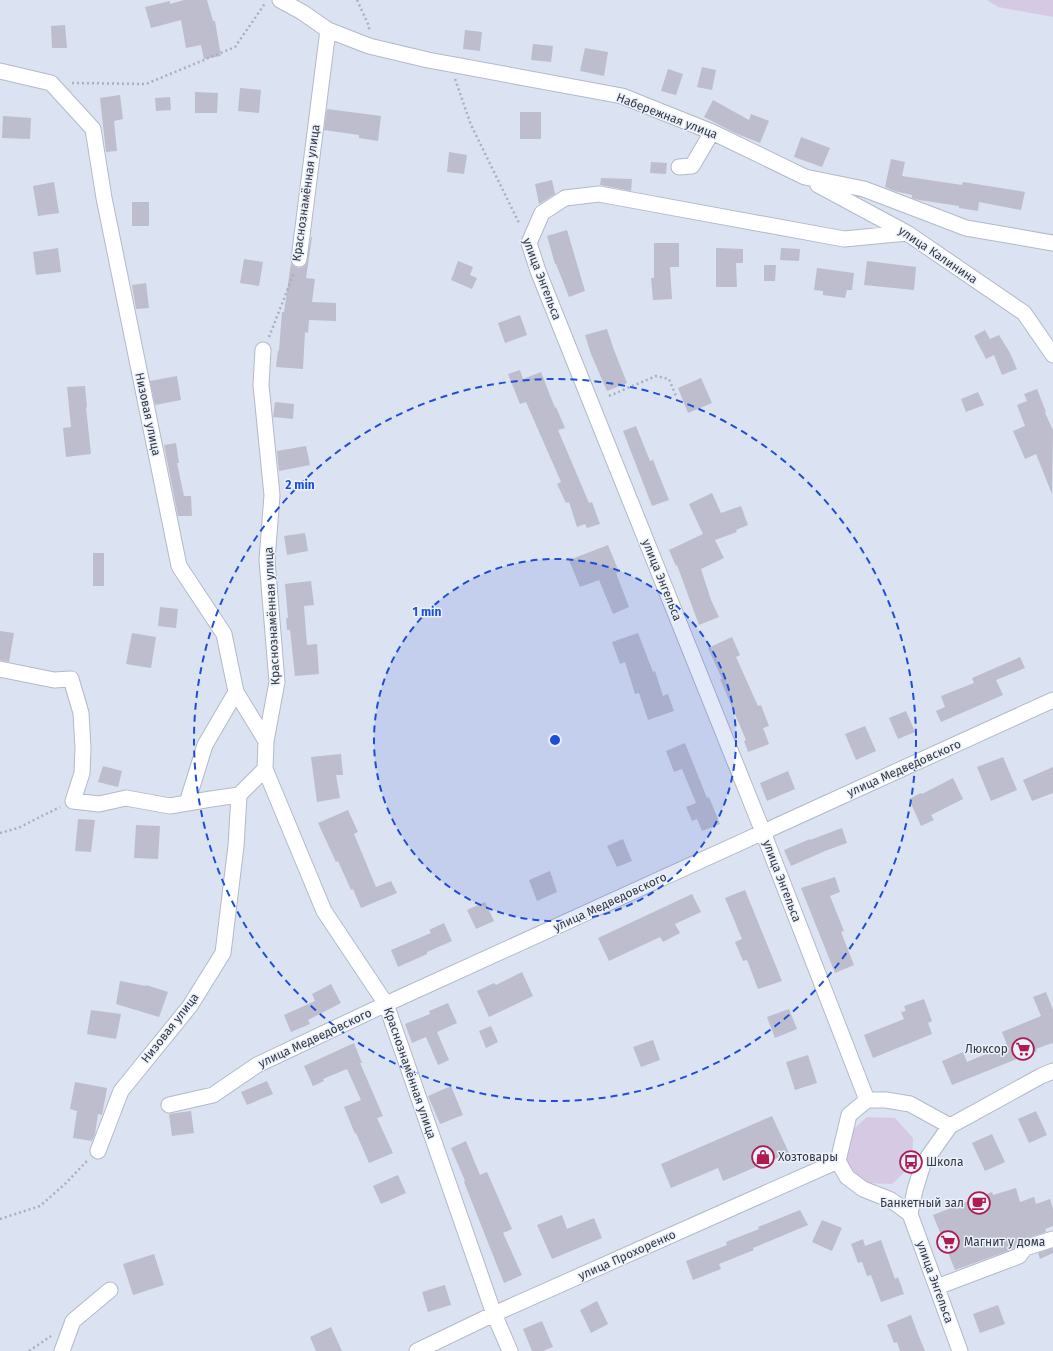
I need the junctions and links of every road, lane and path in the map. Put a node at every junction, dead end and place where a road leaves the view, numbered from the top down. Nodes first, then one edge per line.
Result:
1 (267, 0) edge
2 (280, 0) edge
3 (357, 0) edge
4 (328, 30) junction
5 (369, 46) junction
6 (449, 63) junction
7 (0, 71) edge
8 (51, 83) junction
9 (712, 132) junction
10 (679, 167) dead end
11 (805, 177) junction
12 (907, 233) junction
13 (529, 243) junction
14 (1053, 243) edge
15 (299, 259) joint
16 (263, 350) joint
17 (1053, 354) edge
18 (609, 396) dead end
19 (676, 396) dead end
20 (0, 669) edge
21 (236, 692) junction
22 (1053, 700) edge
23 (266, 741) junction
24 (265, 769) junction
25 (239, 795) junction
26 (73, 801) junction
27 (187, 803) junction
28 (763, 832) junction
29 (0, 833) edge
30 (386, 1004) junction
31 (1053, 1071) edge
32 (867, 1100) junction
33 (169, 1105) dead end
34 (950, 1126) junction
35 (98, 1151) joint
36 (838, 1161) junction
37 (910, 1214) junction
38 (0, 1219) edge
39 (1053, 1239) edge
40 (937, 1287) junction
41 (110, 1290) dead end
42 (494, 1314) junction
43 (62, 1351) edge
44 (416, 1351) edge
45 (510, 1351) edge
46 (960, 1351) edge

1 - 8 path
2 - 4 street, Набережная улица
3 - 5 path
4 - 5 street, Набережная улица
4 - 15 street, Краснознамённая улица
5 - 6 street, Набережная улица
6 - 9 street, Набережная улица
6 - 13 path, улица Энгельса
7 - 8 street
8 - 21 street, Низовая улица
9 - 10 street
9 - 11 street, Набережная улица
11 - 12 street, улица Калинина
11 - 14 street, Набережная улица
12 - 13 street
12 - 17 street, улица Калинина
13 - 28 street, улица Энгельса
15 - 16 path, Краснознамённая улица
16 - 23 street, Краснознамённая улица
18 - 19 path
20 - 26 street
21 - 23 street, Низовая улица
21 - 27 street
22 - 28 street, улица Медведовского
23 - 24 street, Краснознамённая улица
24 - 25 street
24 - 30 street, Краснознамённая улица
25 - 27 street
25 - 35 street, Низовая улица
26 - 27 street
26 - 29 path
28 - 30 street, улица Медведовского
28 - 32 street, улица Энгельса
30 - 33 street, улица Медведовского
30 - 42 street, Краснознамённая улица
31 - 34 street
32 - 34 street
32 - 36 street
34 - 37 street
35 - 38 path
36 - 37 street
36 - 42 street, улица Прохоренко
37 - 40 street, улица Энгельса
39 - 40 street
40 - 46 street, улица Энгельса
41 - 43 street
42 - 44 street, улица Прохоренко
42 - 45 street, Краснознамённая улица

